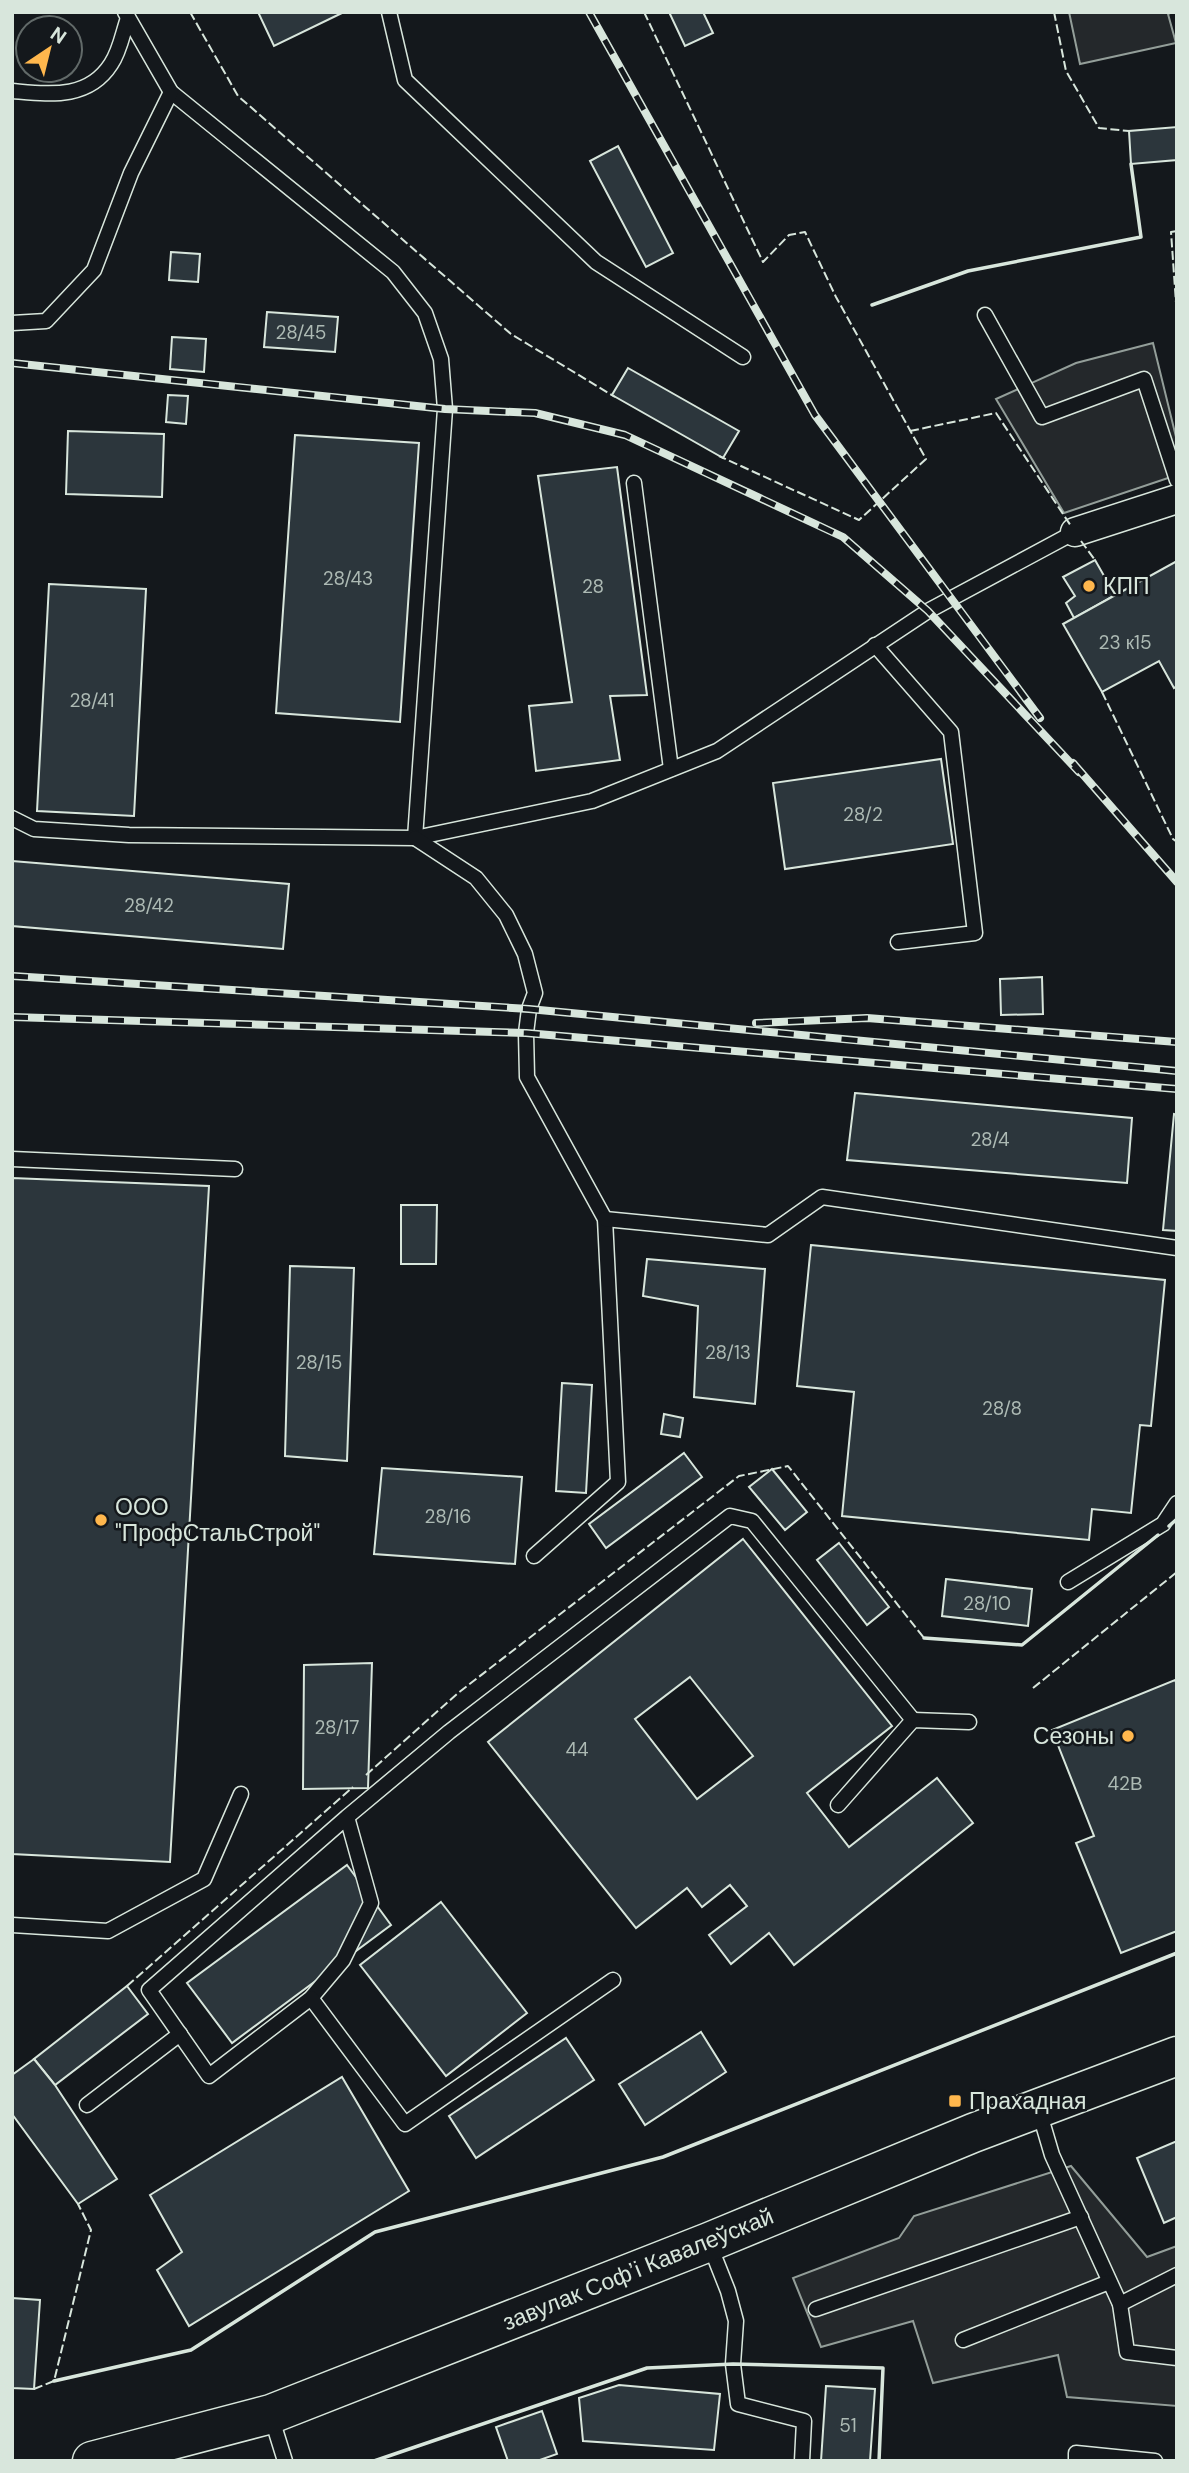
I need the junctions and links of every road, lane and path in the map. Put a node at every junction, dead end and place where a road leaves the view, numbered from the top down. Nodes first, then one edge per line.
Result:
1 (389, 12) edge
2 (127, 15) edge
3 (12, 91) edge
4 (171, 92) junction
5 (985, 315) dead end
6 (12, 323) edge
7 (743, 357) dead end
8 (1177, 480) edge
9 (635, 483) dead end
10 (1177, 499) edge
11 (1075, 532) joint
12 (876, 645) junction
13 (671, 769) junction
14 (12, 818) edge
15 (415, 838) junction
16 (898, 942) dead end
17 (12, 1159) edge
18 (235, 1169) dead end
19 (605, 1219) junction
20 (1177, 1248) edge
21 (1177, 1503) edge
22 (534, 1556) dead end
23 (1068, 1582) dead end
24 (913, 1720) junction
25 (969, 1722) dead end
26 (241, 1794) dead end
27 (838, 1805) dead end
28 (347, 1817) junction
29 (12, 1925) edge
30 (613, 1980) dead end
31 (311, 1998) junction
32 (180, 2034) junction
33 (1177, 2056) edge
34 (87, 2105) dead end
35 (1038, 2109) junction
36 (1081, 2217) junction
37 (709, 2242) junction
38 (1177, 2275) edge
39 (1109, 2282) junction
40 (1161, 2283) junction
41 (1177, 2285) edge
42 (1120, 2304) junction
43 (816, 2309) dead end
44 (963, 2340) dead end
45 (1177, 2358) edge
46 (271, 2414) junction
47 (92, 2461) edge
48 (285, 2461) edge
49 (802, 2461) edge
50 (1076, 2461) edge
51 (1155, 2461) edge

1 - 7 lane
2 - 3 lane
2 - 4 lane
4 - 6 lane
4 - 15 lane
5 - 8 lane
9 - 13 lane
10 - 11 street
11 - 12 lane
12 - 13 lane
12 - 16 lane
13 - 15 lane
14 - 15 lane
15 - 19 lane
17 - 18 lane
19 - 20 lane
19 - 22 lane
21 - 23 lane
24 - 25 lane
24 - 27 lane
24 - 28 lane
26 - 29 lane
28 - 31 lane
28 - 32 lane
30 - 31 lane
31 - 32 lane
32 - 34 lane
33 - 35 street, завулак Софʼі Кавалеўскай
35 - 36 lane
35 - 37 street, завулак Софʼі Кавалеўскай
36 - 39 lane
36 - 43 lane
37 - 46 street, завулак Софʼі Кавалеўскай
37 - 49 lane
38 - 40 lane
39 - 42 lane
39 - 44 lane
40 - 41 lane
40 - 42 lane
42 - 45 lane
46 - 47 street, завулак Софʼі Кавалеўскай
46 - 48 lane
50 - 51 lane

